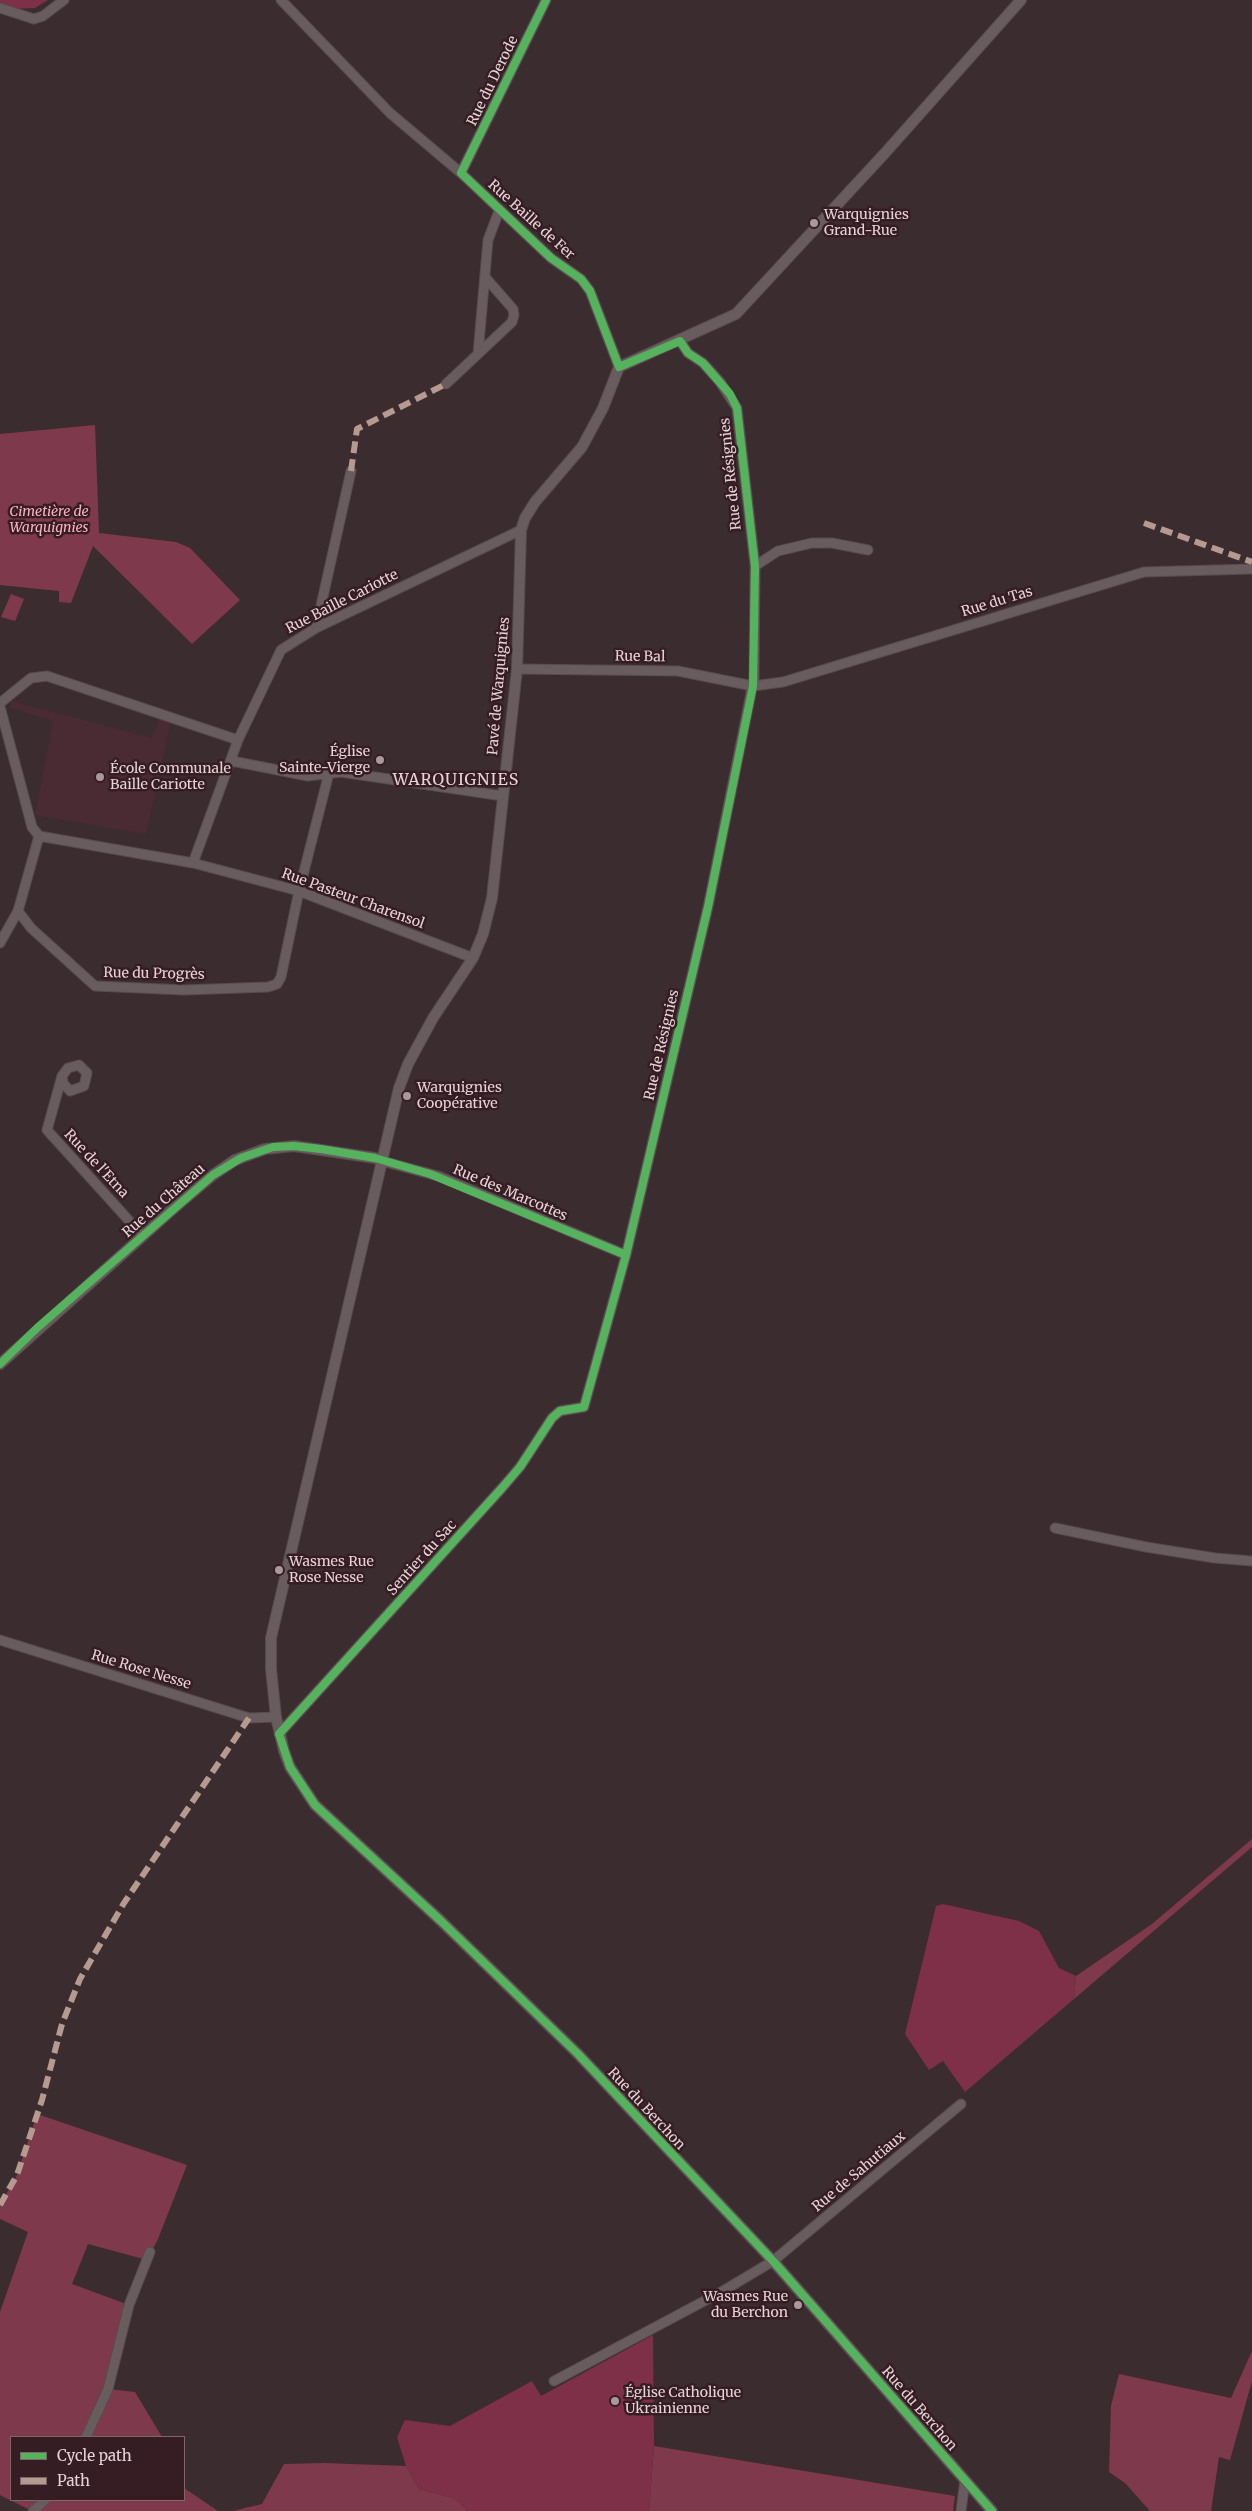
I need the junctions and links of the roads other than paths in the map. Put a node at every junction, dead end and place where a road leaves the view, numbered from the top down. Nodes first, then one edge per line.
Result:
1 (64, 0) edge
2 (281, 0) edge
3 (546, 0) edge
4 (1021, 0) edge
5 (0, 8) edge
6 (461, 173) junction
7 (499, 211) junction
8 (485, 277) junction
9 (680, 341) junction
10 (478, 354) junction
11 (619, 367) junction
12 (446, 384) dead end
13 (350, 471) dead end
14 (522, 530) junction
15 (868, 550) dead end
16 (755, 566) junction
17 (1252, 569) edge
18 (316, 628) junction
19 (517, 668) junction
20 (754, 682) junction
21 (0, 703) edge
22 (0, 707) edge
23 (238, 740) junction
24 (232, 760) junction
25 (329, 774) junction
26 (503, 796) junction
27 (39, 836) junction
28 (193, 863) junction
29 (299, 891) junction
30 (18, 911) junction
31 (0, 943) edge
32 (473, 958) junction
33 (62, 1076) dead end
34 (382, 1161) junction
35 (143, 1236) junction
36 (626, 1255) junction
37 (0, 1364) edge
38 (584, 1407) joint
39 (1056, 1528) dead end
40 (1252, 1561) edge
41 (0, 1640) edge
42 (276, 1717) junction
43 (279, 1734) junction
44 (962, 2104) dead end
45 (150, 2252) dead end
46 (773, 2261) junction
47 (554, 2381) dead end
48 (86, 2436) edge
49 (964, 2480) junction
50 (44, 2501) edge
51 (34, 2511) edge
52 (961, 2511) edge
53 (992, 2511) edge

1 - 5 street
2 - 6 street, Rue Baille de Fer
3 - 6 street, Rue du Derode
4 - 9 street
6 - 7 street, Rue Baille de Fer
7 - 8 street
7 - 11 street, Rue Baille de Fer
8 - 10 street
8 - 10 street
9 - 11 street
9 - 16 street, Rue de Résignies
10 - 12 street
11 - 14 street, Pavé de Warquignies
13 - 18 street
14 - 18 street, Rue Baille Cariotte
14 - 19 street, Pavé de Warquignies
15 - 16 street
16 - 20 street, Rue de Résignies
17 - 20 street, Rue du Tas
18 - 23 street, Rue Baille Cariotte
19 - 20 street, Rue Bal
19 - 26 street, Pavé de Warquignies
20 - 36 street, Rue de Résignies
21 - 23 street
22 - 27 street
23 - 24 street, Rue Baille Cariotte
24 - 25 street
24 - 28 street
25 - 26 street
25 - 29 street
26 - 32 street, Pavé de Warquignies
27 - 28 street, Rue Pasteur Charensol
27 - 30 street
28 - 29 street, Rue Pasteur Charensol
29 - 30 street, Rue du Progrès
29 - 32 street, Rue Pasteur Charensol
30 - 31 street
32 - 34 street, Pavé de Warquignies
33 - 35 street, Rue de l'Etna
34 - 35 street, Rue du Château
34 - 36 street, Rue des Marcottes
34 - 42 street
35 - 37 street, Rue du Château
36 - 38 street, Rue de Résignies
38 - 43 street, Sentier du Sac
39 - 40 street
41 - 42 street, Rue Rose Nesse
42 - 43 street, Rue du Berchon
43 - 46 street, Rue du Berchon
44 - 46 street, Rue de Sahutiaux
45 - 48 street
46 - 47 street
46 - 49 street, Rue du Berchon
49 - 52 street
49 - 53 street, Rue du Berchon
50 - 51 street

